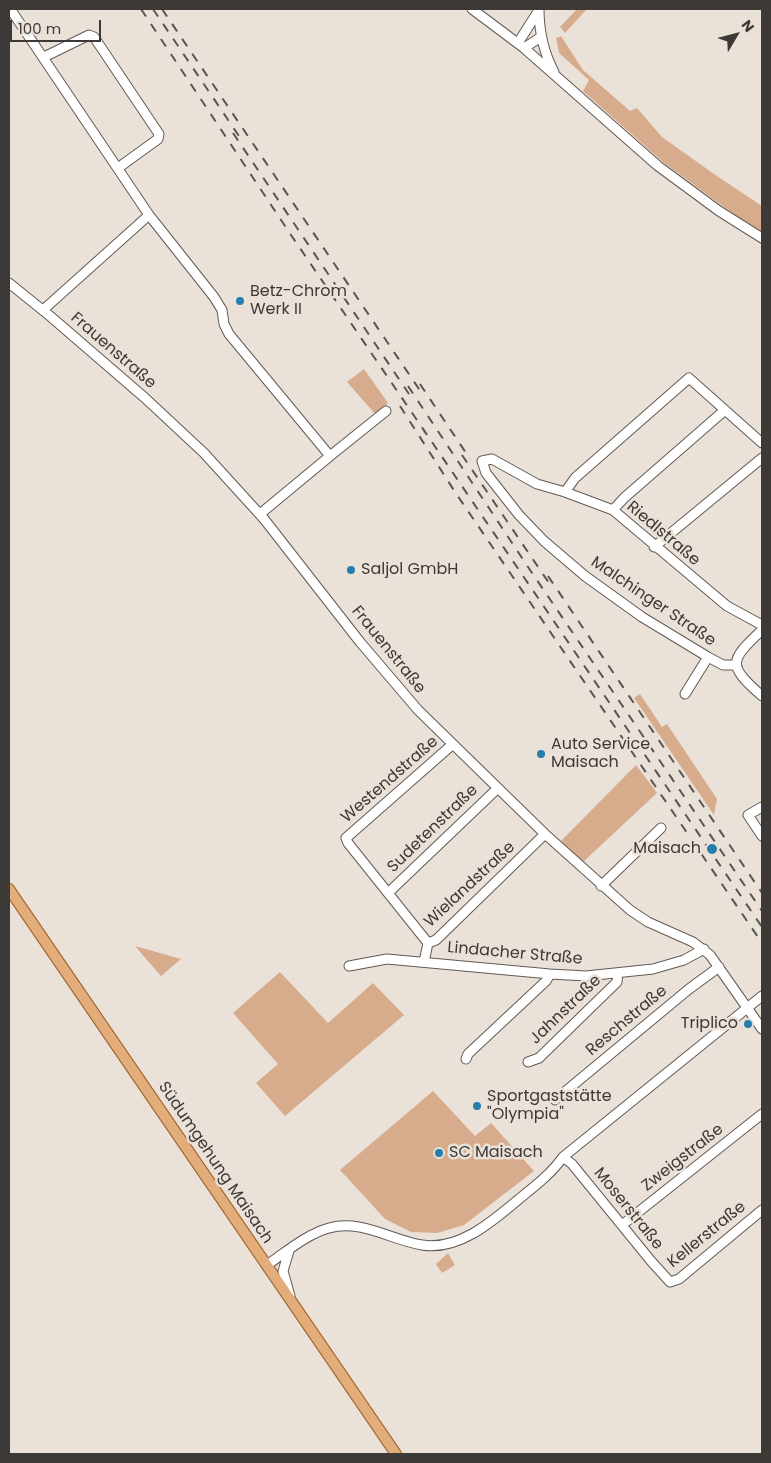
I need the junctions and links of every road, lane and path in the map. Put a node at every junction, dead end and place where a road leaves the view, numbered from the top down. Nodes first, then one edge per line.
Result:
1 (472, 9) edge
2 (539, 9) edge
3 (11, 10) dead end
4 (541, 37) junction
5 (521, 46) junction
6 (44, 57) junction
7 (556, 76) junction
8 (118, 168) junction
9 (150, 215) junction
10 (762, 238) edge
11 (9, 283) edge
12 (43, 310) junction
13 (725, 410) junction
14 (386, 411) dead end
15 (762, 443) edge
16 (330, 456) junction
17 (762, 458) edge
18 (482, 461) joint
19 (565, 492) junction
20 (613, 510) junction
21 (260, 514) junction
22 (654, 547) junction
23 (762, 625) edge
24 (762, 630) edge
25 (708, 657) junction
26 (736, 665) junction
27 (685, 694) dead end
28 (762, 696) edge
29 (453, 744) junction
30 (498, 788) junction
31 (762, 807) edge
32 (661, 828) dead end
33 (545, 834) junction
34 (762, 836) edge
35 (601, 886) junction
36 (9, 889) edge
37 (388, 893) junction
38 (428, 943) junction
39 (704, 949) junction
40 (424, 962) junction
41 (349, 966) dead end
42 (719, 967) junction
43 (618, 973) junction
44 (550, 974) junction
45 (762, 996) edge
46 (747, 1008) junction
47 (762, 1029) edge
48 (466, 1059) dead end
49 (528, 1062) dead end
50 (556, 1100) dead end
51 (762, 1114) edge
52 (563, 1157) junction
53 (762, 1210) edge
54 (622, 1225) junction
55 (289, 1251) junction
56 (267, 1265) junction
57 (670, 1282) joint
58 (293, 1304) junction
59 (396, 1454) edge

1 - 5 street
2 - 4 street
2 - 5 street
3 - 6 street
4 - 5 street
4 - 7 street
5 - 7 street
6 - 8 street
6 - 8 street
7 - 10 street
8 - 9 street
9 - 12 street
9 - 16 street
11 - 12 street, Frauenstraße
12 - 21 street, Frauenstraße
13 - 15 street
13 - 19 street
13 - 20 street
14 - 16 street
16 - 21 street
17 - 22 street
18 - 19 street, Riedlstraße
18 - 25 street, Malchinger Straße
19 - 20 street, Riedlstraße
20 - 22 street, Riedlstraße
21 - 29 street, Frauenstraße
22 - 23 street, Riedlstraße
24 - 26 street
25 - 26 street, Malchinger Straße
25 - 27 street
26 - 28 street
29 - 30 street, Frauenstraße
29 - 37 street, Westendstraße
30 - 33 street, Frauenstraße
30 - 37 street, Sudetenstraße
31 - 34 street
32 - 35 street
33 - 35 street, Frauenstraße
33 - 38 street, Wielandstraße
35 - 39 street, Frauenstraße
36 - 56 main road, Südumgehung Maisach
37 - 38 street
38 - 40 street, Wielandstraße
39 - 42 street, Frauenstraße
39 - 43 street, Lindacher Straße
40 - 41 street, Lindacher Straße
40 - 44 street, Lindacher Straße
42 - 46 street, Frauenstraße
42 - 50 street, Reschstraße
43 - 44 street, Lindacher Straße
43 - 49 street, Jahnstraße
44 - 48 street
45 - 46 street
46 - 47 street, Frauenstraße
46 - 52 street
51 - 54 street, Zweigstraße
52 - 54 street, Moserstraße
52 - 55 street
53 - 57 street, Kellerstraße
54 - 57 street, Moserstraße
55 - 56 street
55 - 58 street
56 - 58 main road, Südumgehung Maisach
58 - 59 main road, Südumgehung Maisach

